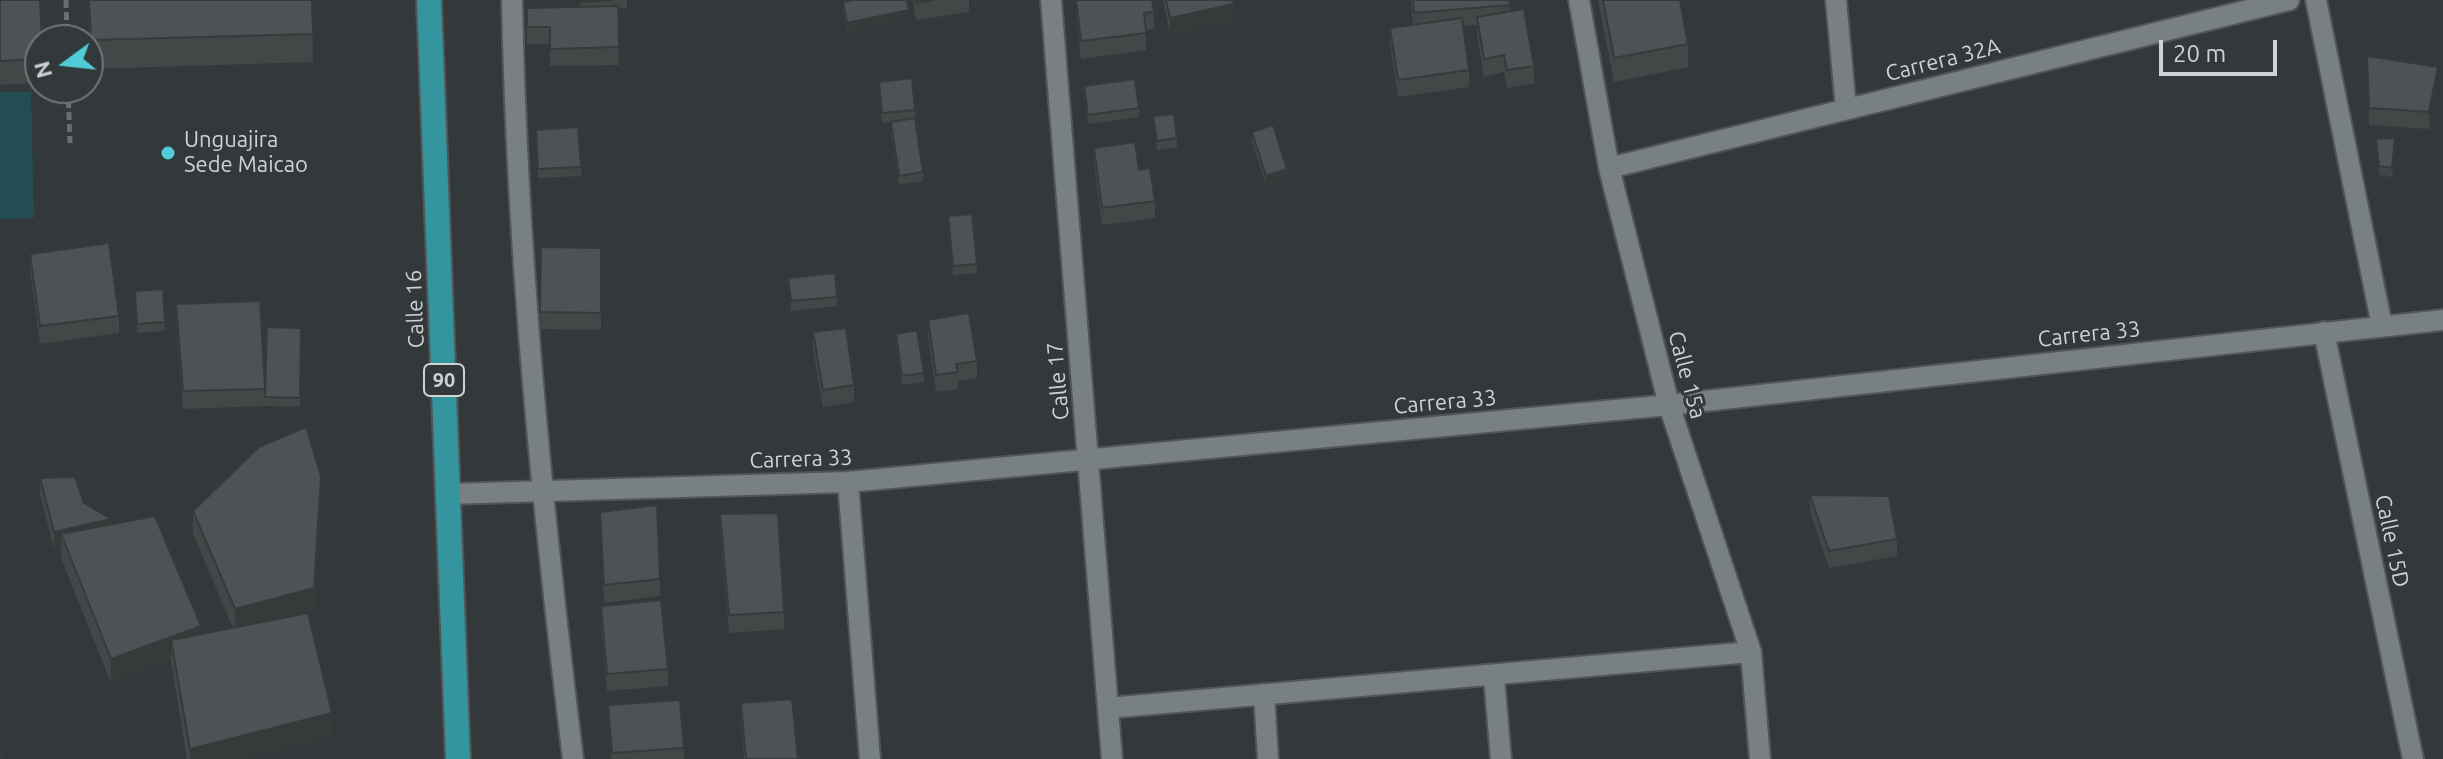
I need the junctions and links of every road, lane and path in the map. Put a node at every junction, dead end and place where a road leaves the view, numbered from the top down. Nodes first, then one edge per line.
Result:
1 (66, 0) edge
2 (429, 0) edge
3 (512, 0) edge
4 (1051, 0) edge
5 (1579, 0) edge
6 (1836, 0) edge
7 (2289, 0) edge
8 (2316, 0) edge
9 (67, 24) edge
10 (69, 104) edge
11 (1846, 109) junction
12 (70, 143) dead end
13 (1609, 168) junction
14 (2443, 320) edge
15 (2382, 326) junction
16 (2324, 332) junction
17 (1669, 405) junction
18 (1088, 460) junction
19 (848, 482) junction
20 (540, 490) junction
21 (448, 494) junction
22 (1751, 652) junction
23 (1494, 677) junction
24 (1264, 694) junction
25 (1108, 708) junction
26 (458, 759) edge
27 (573, 759) edge
28 (870, 759) edge
29 (1112, 759) edge
30 (1268, 759) edge
31 (1501, 759) edge
32 (1760, 759) edge
33 (2413, 759) edge

1 - 9 path
2 - 21 highway, Calle 16 / 90
3 - 20 street
4 - 18 street, Calle 17
5 - 13 street, Calle 15a
6 - 11 street
7 - 11 street, Carrera 32A
8 - 15 street
10 - 12 path
11 - 13 street, Carrera 32A
13 - 17 street, Calle 15a
14 - 15 street, Carrera 33
15 - 16 street, Carrera 33
16 - 17 street, Carrera 33
16 - 33 street, Calle 15D
17 - 18 street, Carrera 33
17 - 22 street, Calle 15a
18 - 19 street, Carrera 33
18 - 25 street, Calle 17
19 - 20 street, Carrera 33
19 - 28 street
20 - 21 street, Carrera 33
20 - 27 street
21 - 26 highway, Calle 16 / 90
22 - 23 street
22 - 32 street, Calle 15a
23 - 24 street
23 - 31 street
24 - 25 street
24 - 30 street
25 - 29 street, Calle 17

